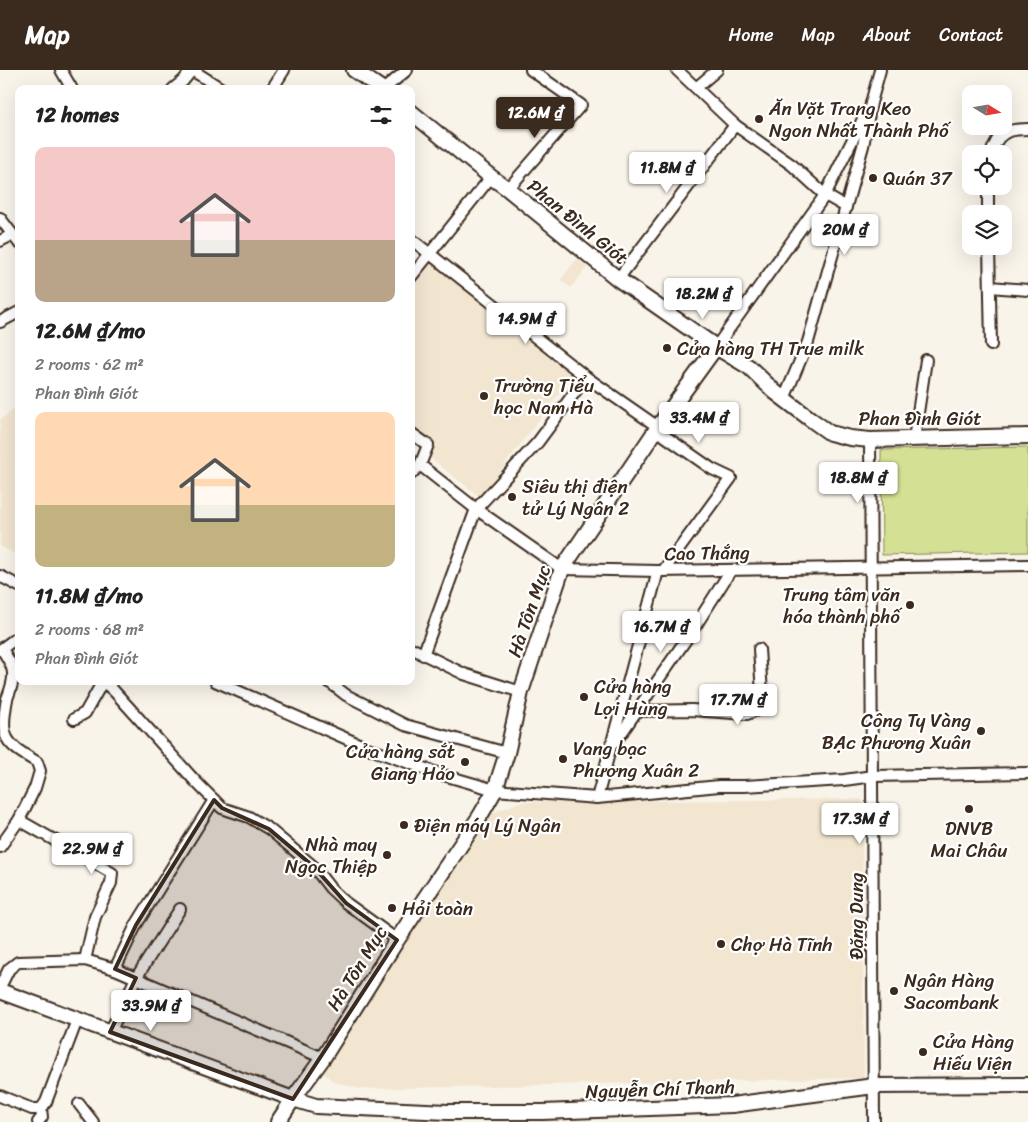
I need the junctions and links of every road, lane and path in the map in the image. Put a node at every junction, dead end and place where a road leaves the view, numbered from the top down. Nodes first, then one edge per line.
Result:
1 (61, 70) edge
2 (192, 70) edge
3 (284, 70) edge
4 (407, 70) edge
5 (531, 70) edge
6 (677, 70) edge
7 (717, 70) edge
8 (880, 70) edge
9 (356, 71) edge
10 (70, 85) edge
11 (178, 85) edge
12 (216, 85) edge
13 (275, 85) edge
14 (377, 85) edge
15 (388, 85) edge
16 (696, 87) junction
17 (872, 103) junction
18 (415, 115) edge
19 (736, 125) junction
20 (1028, 129) edge
21 (995, 145) edge
22 (491, 177) junction
23 (508, 189) junction
24 (825, 195) junction
25 (846, 207) junction
26 (0, 218) edge
27 (15, 239) edge
28 (0, 241) edge
29 (415, 242) edge
30 (429, 254) junction
31 (989, 255) edge
32 (415, 272) edge
33 (618, 279) junction
34 (990, 287) junction
35 (1028, 290) edge
36 (15, 314) edge
37 (0, 322) edge
38 (991, 345) dead end
39 (716, 347) junction
40 (926, 360) dead end
41 (586, 376) junction
42 (784, 399) junction
43 (657, 428) junction
44 (415, 436) edge
45 (1028, 436) edge
46 (914, 439) junction
47 (870, 440) junction
48 (420, 464) junction
49 (415, 470) edge
50 (476, 509) junction
51 (1028, 566) edge
52 (872, 568) junction
53 (562, 569) junction
54 (731, 570) junction
55 (661, 571) junction
56 (0, 576) edge
57 (15, 584) edge
58 (15, 639) edge
59 (1, 649) edge
60 (759, 649) dead end
61 (415, 650) edge
62 (423, 655) junction
63 (101, 685) edge
64 (107, 685) edge
65 (224, 685) edge
66 (333, 685) edge
67 (520, 692) junction
68 (637, 711) junction
69 (74, 719) dead end
70 (611, 748) junction
71 (507, 753) junction
72 (1028, 773) edge
73 (872, 776) junction
74 (495, 790) junction
75 (597, 798) junction
76 (214, 800) junction
77 (19, 820) junction
78 (0, 847) edge
79 (180, 909) dead end
80 (397, 940) junction
81 (85, 960) junction
82 (115, 969) junction
83 (136, 978) junction
84 (0, 989) edge
85 (78, 1020) junction
86 (110, 1032) junction
87 (323, 1058) junction
88 (1028, 1085) edge
89 (874, 1086) junction
90 (0, 1096) edge
91 (293, 1099) junction
92 (79, 1104) dead end
93 (42, 1109) junction
94 (448, 1117) edge
95 (542, 1117) edge
96 (38, 1122) edge
97 (93, 1122) edge
98 (278, 1122) edge
99 (874, 1122) edge

1 - 10 street
2 - 11 street
2 - 12 street
3 - 13 street
4 - 15 street
5 - 23 street
6 - 16 street
7 - 16 street
8 - 17 street
9 - 14 street
16 - 19 street
17 - 24 street, Hà Tôn Mục
17 - 25 street
18 - 22 street, Phan Đình Giót
19 - 24 street
19 - 33 street
20 - 21 street
22 - 23 street, Phan Đình Giót
22 - 30 street
23 - 33 street, Phan Đình Giót
24 - 25 street
24 - 39 street, Hà Tôn Mục
25 - 42 street
26 - 27 street
27 - 28 street
29 - 30 street
30 - 32 street
30 - 41 street
31 - 34 street
33 - 39 street, Phan Đình Giót
34 - 35 street
34 - 38 street
36 - 37 street
39 - 42 street, Phan Đình Giót
39 - 43 street, Hà Tôn Mục
40 - 46 street
41 - 43 street
41 - 50 street
42 - 47 street, Phan Đình Giót
43 - 53 street, Hà Tôn Mục
43 - 55 street
44 - 48 street
45 - 46 street, Phan Đình Giót
46 - 47 street, Phan Đình Giót
47 - 52 street, Đặng Dung
48 - 49 street
48 - 50 street
50 - 53 street
50 - 62 street
51 - 52 street, Cao Thắng
52 - 54 street, Cao Thắng
52 - 73 street, Đặng Dung
53 - 55 street, Cao Thắng
53 - 67 street, Hà Tôn Mục
54 - 55 street, Cao Thắng
54 - 68 street
55 - 70 street
56 - 57 street
58 - 59 street
59 - 77 street
60 - 68 street
61 - 62 street
62 - 67 street
63 - 69 street
64 - 76 street
65 - 74 street
66 - 71 street
67 - 71 street, Hà Tôn Mục
68 - 70 street
70 - 75 street
71 - 74 street, Hà Tôn Mục
72 - 73 street
73 - 75 street
73 - 89 street, Đặng Dung
74 - 75 street
74 - 80 street, Hà Tôn Mục
76 - 80 street
76 - 82 street
77 - 78 street
77 - 81 street
79 - 83 street
80 - 87 street, Hà Tôn Mục
81 - 82 street
81 - 84 street
82 - 83 street
83 - 86 street
83 - 87 street
84 - 85 street, Nguyễn Chí Thanh
85 - 86 street, Nguyễn Chí Thanh
85 - 93 street
86 - 91 street, Nguyễn Chí Thanh
87 - 91 street, Hà Tôn Mục
88 - 89 street, Nguyễn Chí Thanh
89 - 95 street, Nguyễn Chí Thanh
89 - 99 street, Đặng Dung
90 - 93 street
91 - 94 street, Nguyễn Chí Thanh
91 - 98 street, Hà Tôn Mục
92 - 97 street
93 - 96 street
94 - 95 street, Nguyễn Chí Thanh

